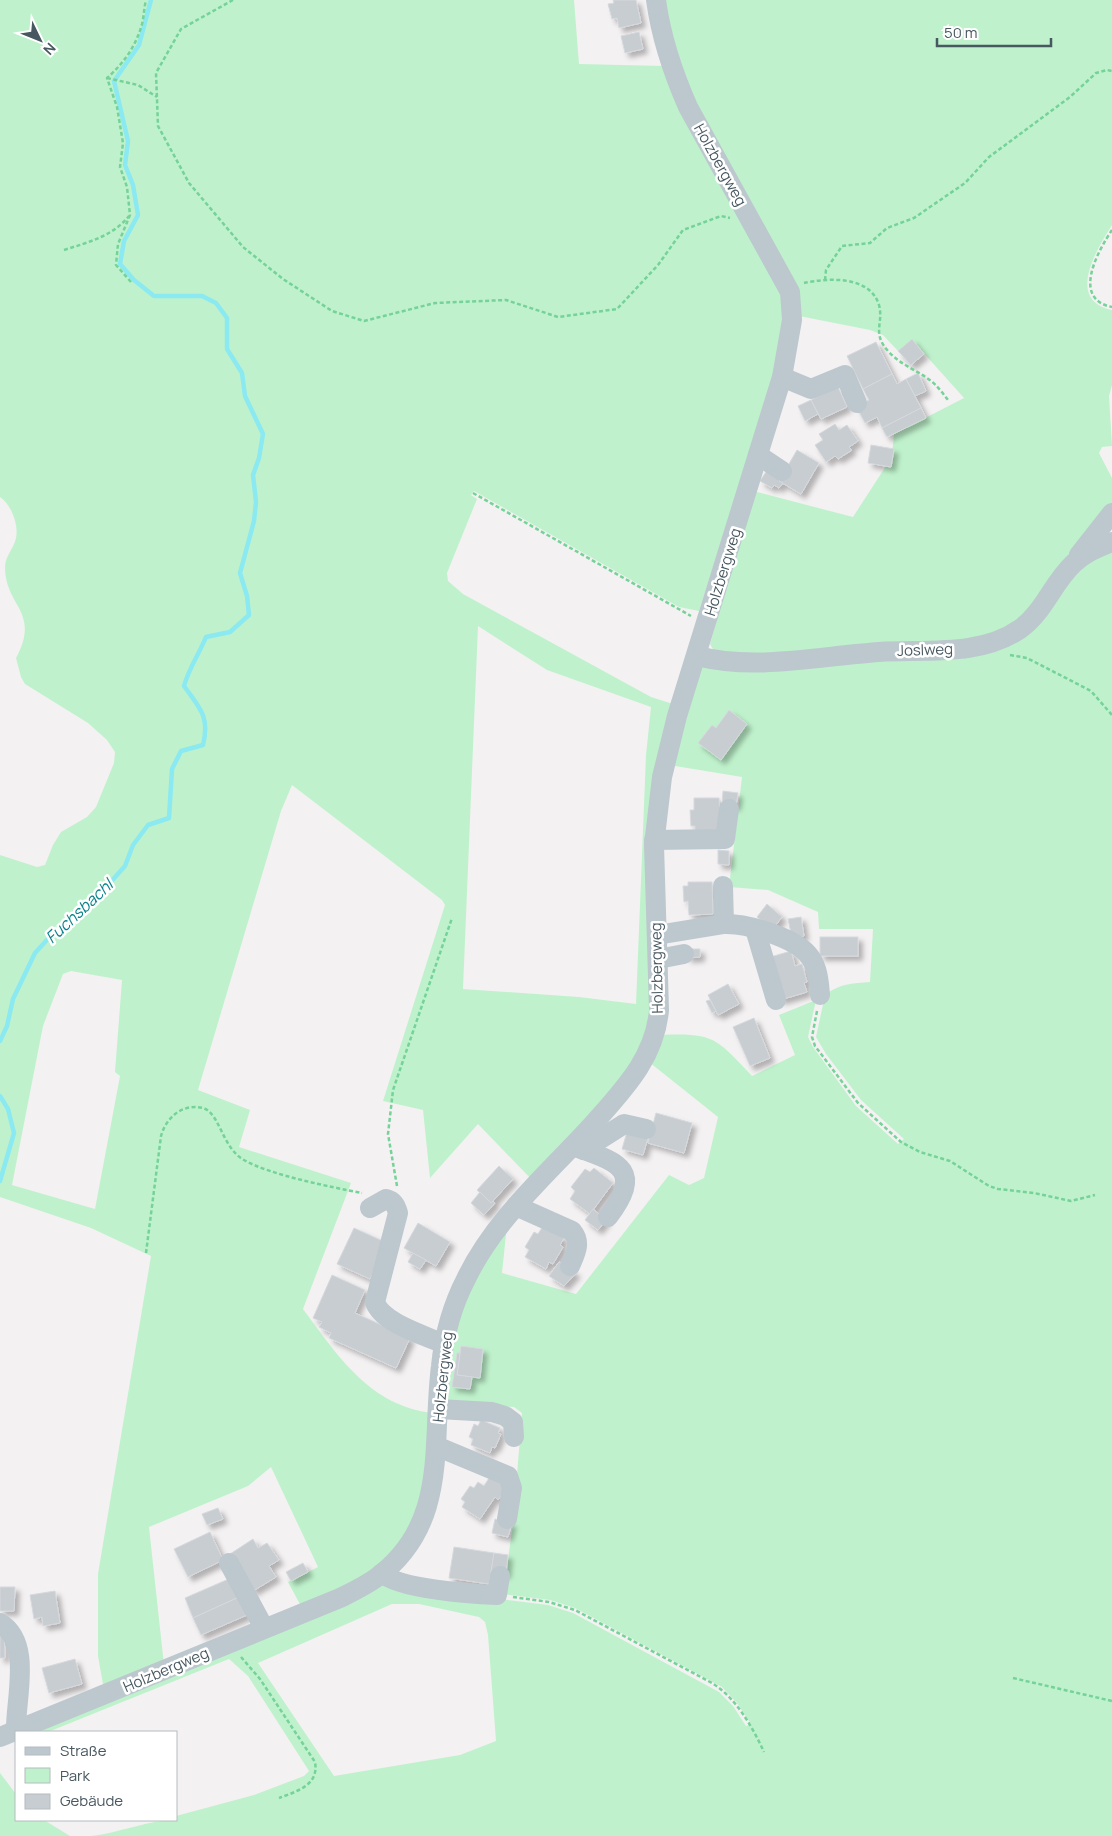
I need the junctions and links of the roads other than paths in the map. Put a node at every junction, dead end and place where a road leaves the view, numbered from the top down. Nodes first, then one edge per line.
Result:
1 (656, 0) edge
2 (782, 377) junction
3 (857, 403) dead end
4 (758, 455) junction
5 (782, 471) dead end
6 (1112, 513) edge
7 (1112, 542) edge
8 (1072, 565) junction
9 (697, 656) junction
10 (730, 810) dead end
11 (654, 840) junction
12 (723, 886) dead end
13 (724, 924) junction
14 (755, 929) junction
15 (657, 935) junction
16 (684, 954) dead end
17 (658, 959) junction
18 (820, 995) road end
19 (776, 1000) dead end
20 (646, 1129) dead end
21 (578, 1148) junction
22 (516, 1206) junction
23 (385, 1207) road end
24 (608, 1217) dead end
25 (570, 1266) dead end
26 (444, 1344) junction
27 (438, 1409) junction
28 (514, 1437) dead end
29 (436, 1446) junction
30 (507, 1519) dead end
31 (229, 1563) dead end
32 (382, 1573) junction
33 (498, 1586) road end
34 (0, 1623) edge
35 (264, 1628) junction
36 (15, 1731) edge
37 (8, 1734) edge

1 - 2 street, Holzbergweg
2 - 3 street
2 - 4 street, Holzbergweg
4 - 5 street
4 - 9 street, Holzbergweg
6 - 8 street
7 - 8 street, Joslweg
8 - 9 street, Joslweg
9 - 11 street, Holzbergweg
10 - 11 street
11 - 15 street, Holzbergweg
12 - 13 street
13 - 14 street
13 - 15 street
14 - 18 street
14 - 19 street
15 - 17 street, Holzbergweg
16 - 17 street
17 - 21 street, Holzbergweg
20 - 21 street
21 - 22 street, Holzbergweg
21 - 24 street
22 - 25 street
22 - 26 street, Holzbergweg
23 - 26 street
26 - 27 street, Holzbergweg
27 - 28 street
27 - 29 street, Holzbergweg
29 - 30 street
29 - 32 street, Holzbergweg
31 - 35 street
32 - 33 street
32 - 35 street, Holzbergweg
34 - 37 street
35 - 36 street, Holzbergweg

